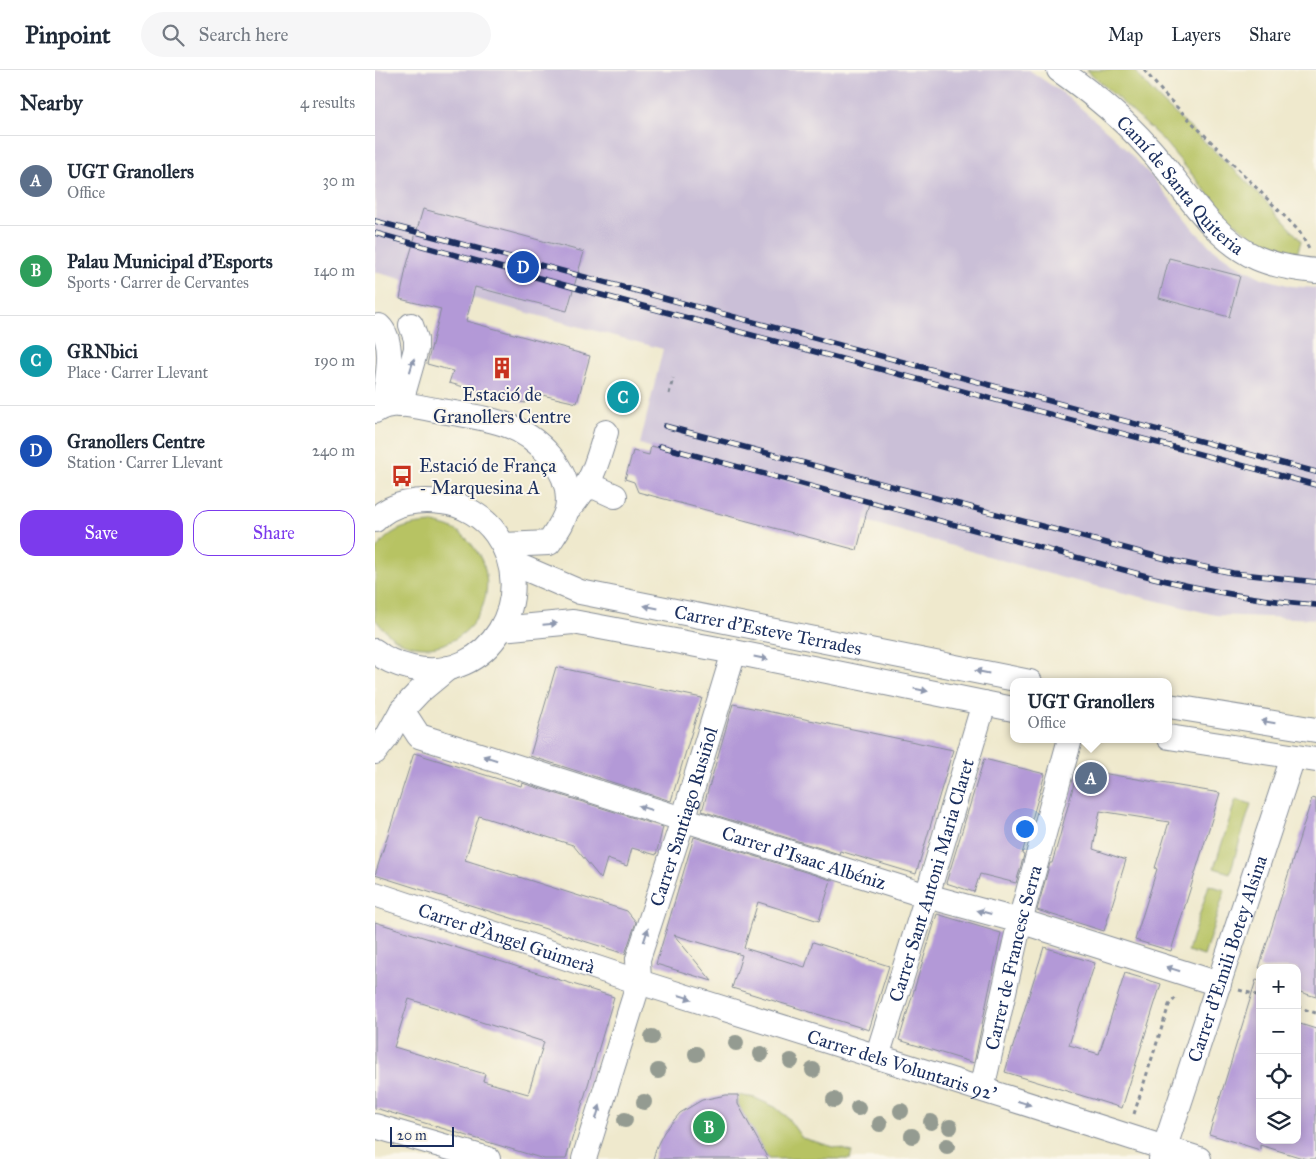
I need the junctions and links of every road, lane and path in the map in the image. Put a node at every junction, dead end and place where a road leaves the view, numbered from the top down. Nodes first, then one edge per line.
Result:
1 (1059, 70) edge
2 (1144, 70) edge
3 (1316, 271) edge
4 (411, 325) dead end
5 (379, 326) dead end
6 (673, 378) dead end
7 (669, 394) dead end
8 (386, 407) edge
9 (606, 432) dead end
10 (585, 488) junction
11 (615, 496) dead end
12 (567, 510) junction
13 (376, 517) edge
14 (507, 554) junction
15 (501, 629) junction
16 (375, 651) edge
17 (734, 652) junction
18 (448, 668) junction
19 (1010, 678) edge
20 (984, 703) junction
21 (1172, 706) edge
22 (1010, 708) edge
23 (402, 710) junction
24 (1316, 730) edge
25 (1172, 737) edge
26 (1069, 743) edge
27 (375, 752) edge
28 (1305, 758) edge
29 (683, 820) junction
30 (375, 894) edge
31 (927, 896) junction
32 (1020, 921) junction
33 (1188, 974) junction
34 (639, 982) junction
35 (1219, 984) junction
36 (1301, 1008) edge
37 (1316, 1013) edge
38 (877, 1057) junction
39 (982, 1089) junction
40 (375, 1126) edge
41 (1127, 1136) junction
42 (1163, 1154) edge
43 (488, 1159) edge
44 (584, 1159) edge
45 (1199, 1159) edge

1 - 3 street, Camí de Santa Quiteria
2 - 3 path
8 -> 4 street
5 - 8 street
6 - 7 path
8 - 12 street
9 - 10 street
10 - 11 street
10 - 12 street
12 - 14 street
13 - 14 street
14 - 15 street
19 -> 14 street, Carrer d'Esteve Terrades
15 -> 17 street, Carrer d'Esteve Terrades
15 - 18 street
16 - 18 street
17 -> 20 street, Carrer d'Esteve Terrades
17 - 29 street, Carrer Santiago Rusiñol
18 - 23 street
20 - 22 street, Carrer d'Esteve Terrades
20 - 31 street, Carrer Sant Antoni Maria Claret
24 -> 21 street
23 - 27 street
29 -> 23 street, Carrer d'Isaac Albéniz
25 - 28 street
26 - 32 street, Carrer de Francesc Serra
28 - 35 street, Carrer d'Emili Botey Alsina
29 - 31 street, Carrer d'Isaac Albéniz
34 -> 29 street, Carrer Santiago Rusiñol
30 - 34 street, Carrer d'Àngel Guimerà
32 -> 31 street, Carrer d'Isaac Albéniz
31 - 38 street, Carrer Sant Antoni Maria Claret
33 -> 32 street, Carrer d'Isaac Albéniz
32 - 39 street, Carrer de Francesc Serra
33 - 35 street, Carrer d'Isaac Albéniz
33 - 41 path
34 -> 38 street, Carrer dels Voluntaris 92'
44 -> 34 street, Carrer Santiago Rusiñol
35 - 42 street, Carrer d'Emili Botey Alsina
36 - 37 path
38 - 39 street, Carrer dels Voluntaris 92'
39 -> 41 street, Carrer dels Voluntaris 92'
40 - 43 street
41 - 42 street, Carrer dels Voluntaris 92'
42 - 45 street, Carrer dels Voluntaris 92'

